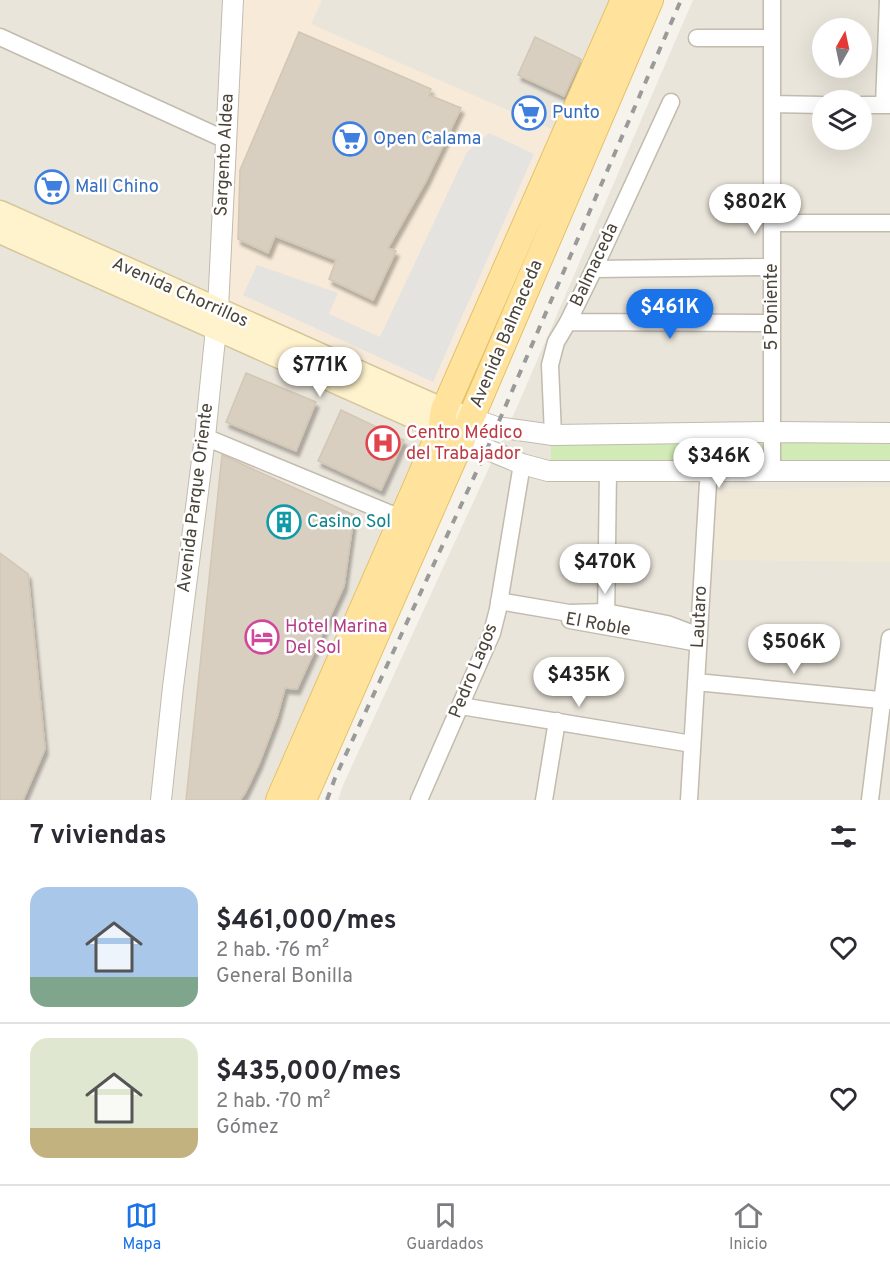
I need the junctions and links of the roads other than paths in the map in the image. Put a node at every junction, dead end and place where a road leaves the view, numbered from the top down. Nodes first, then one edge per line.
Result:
1 (233, 0) edge
2 (772, 0) edge
3 (642, 1) edge
4 (889, 6) edge
5 (0, 37) edge
6 (697, 38) dead end
7 (772, 38) junction
8 (671, 102) dead end
9 (772, 104) junction
10 (812, 105) edge
11 (887, 105) edge
12 (226, 140) junction
13 (0, 212) edge
14 (772, 223) junction
15 (890, 223) edge
16 (0, 232) edge
17 (772, 267) junction
18 (594, 269) junction
19 (217, 319) junction
20 (568, 322) junction
21 (772, 323) junction
22 (455, 424) junction
23 (772, 432) junction
24 (711, 433) junction
25 (890, 433) edge
26 (553, 435) junction
27 (205, 437) junction
28 (522, 464) junction
29 (708, 470) junction
30 (772, 470) junction
31 (608, 471) junction
32 (890, 471) edge
33 (403, 519) junction
34 (499, 605) junction
35 (606, 619) junction
36 (890, 638) edge
37 (698, 640) junction
38 (696, 682) junction
39 (173, 687) junction
40 (886, 701) edge
41 (461, 706) junction
42 (557, 722) junction
43 (692, 744) junction
44 (161, 800) edge
45 (168, 800) edge
46 (279, 800) edge
47 (303, 800) edge
48 (419, 800) edge
49 (544, 800) edge
50 (689, 800) edge
51 (870, 800) edge

1 - 12 street, Sargento Aldea
2 - 7 street, 5 Poniente
3 - 22 main road, Avenida Balmaceda
4 - 11 street
5 - 12 street
6 - 7 street
7 - 9 street, 5 Poniente
8 - 18 street, Balmaceda
9 - 10 street
9 - 14 street, 5 Poniente
12 - 19 street, Sargento Aldea
13 - 19 main road, Avenida Chorrillos
14 - 15 street
14 - 17 street, 5 Poniente
16 - 19 main road, Avenida Chorrillos
17 - 18 street
17 - 21 street, 5 Poniente
18 - 20 street, Balmaceda
19 - 22 main road
19 - 27 street, Avenida Parque Oriente
20 - 21 street
20 - 26 street, Balmaceda
21 - 23 street, 5 Poniente
22 - 26 street
22 - 28 street
22 - 33 main road, Avenida Balmaceda
22 - 47 main road, Avenida Balmaceda
23 - 24 street
23 - 25 street
23 - 30 street, 5 Poniente
24 - 26 street
24 - 29 street, Lautaro
27 - 33 street
27 - 39 street, Avenida Parque Oriente
28 - 31 street
28 - 34 street, Pedro Lagos
29 - 30 street
29 - 31 street
29 - 37 street, Lautaro
30 - 32 street
31 - 35 street
33 - 46 main road, Avenida Balmaceda
34 - 35 street, El Roble
34 - 41 street, Pedro Lagos
35 - 37 street, El Roble
36 - 40 street
37 - 38 street, Lautaro
38 - 40 street
38 - 43 street, Lautaro
39 - 44 street, Avenida Parque Oriente
39 - 45 street, Avenida Parque Oriente
40 - 51 street
41 - 42 street
41 - 48 street, Pedro Lagos
42 - 43 street
42 - 49 street
43 - 50 street, Lautaro

